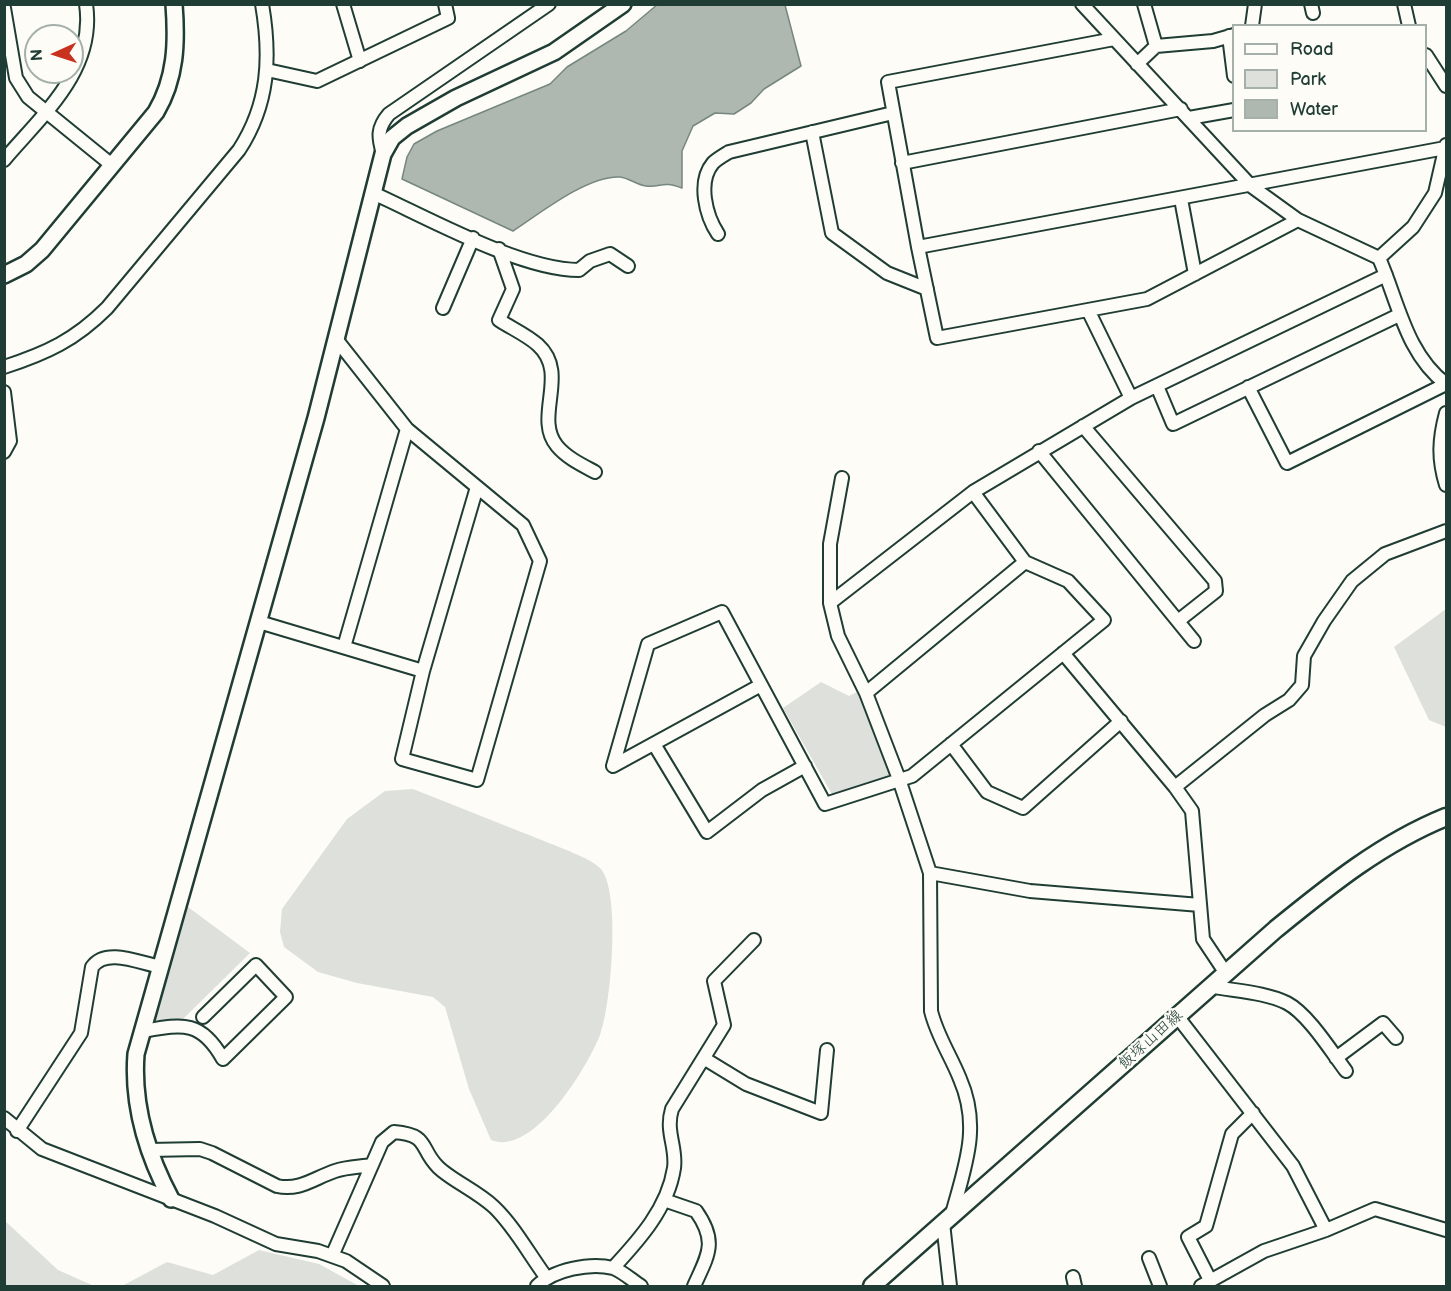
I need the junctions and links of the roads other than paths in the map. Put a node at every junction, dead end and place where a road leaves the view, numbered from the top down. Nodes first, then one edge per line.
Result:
1 (86, 4) edge
2 (174, 4) edge
3 (262, 4) edge
4 (343, 4) edge
5 (445, 4) edge
6 (549, 4) edge
7 (623, 4) edge
8 (1082, 4) edge
9 (1144, 4) edge
10 (1255, 4) edge
11 (1404, 4) edge
12 (4, 8) edge
13 (1252, 24) edge
14 (1409, 24) edge
15 (1231, 35) edge
16 (1114, 39) junction
17 (1156, 46) junction
18 (1232, 56) edge
19 (1427, 57) edge
20 (360, 61) junction
21 (1137, 64) junction
22 (267, 70) junction
23 (1442, 74) edge
24 (1446, 86) edge
25 (1232, 110) edge
26 (46, 111) junction
27 (893, 113) junction
28 (1185, 114) junction
29 (812, 132) junction
30 (1446, 146) edge
31 (383, 154) junction
32 (4, 160) edge
33 (902, 163) junction
34 (113, 166) junction
35 (1251, 186) junction
36 (373, 193) junction
37 (1180, 199) junction
38 (1298, 220) junction
39 (718, 234) dead end
40 (472, 238) junction
41 (918, 247) junction
42 (499, 249) junction
43 (1379, 258) junction
44 (628, 266) dead end
45 (1195, 274) junction
46 (4, 275) edge
47 (1386, 275) junction
48 (927, 289) junction
49 (443, 308) dead end
50 (1088, 310) junction
51 (1399, 315) junction
52 (336, 339) junction
53 (4, 367) edge
54 (1446, 384) edge
55 (1157, 386) junction
56 (1248, 387) junction
57 (4, 392) edge
58 (1131, 398) junction
59 (1446, 413) edge
60 (1083, 426) junction
61 (407, 429) junction
62 (4, 452) edge
63 (1039, 452) junction
64 (595, 472) dead end
65 (842, 478) dead end
66 (1446, 485) edge
67 (477, 488) junction
68 (973, 492) junction
69 (1446, 531) edge
70 (1025, 562) junction
71 (830, 603) junction
72 (1178, 621) junction
73 (259, 622) junction
74 (1194, 641) dead end
75 (344, 647) junction
76 (1063, 653) junction
77 (423, 671) junction
78 (761, 685) junction
79 (866, 693) junction
80 (1121, 721) junction
81 (654, 744) junction
82 (951, 744) junction
83 (805, 766) junction
84 (899, 779) junction
85 (1175, 787) junction
86 (1446, 817) edge
87 (930, 873) junction
88 (1200, 905) junction
89 (754, 940) dead end
90 (161, 967) junction
91 (1225, 972) junction
92 (1209, 986) junction
93 (1177, 1016) junction
94 (202, 1017) dead end
95 (143, 1031) junction
96 (1396, 1038) dead end
97 (827, 1050) dead end
98 (1336, 1058) junction
99 (705, 1059) junction
100 (1346, 1071) dead end
101 (1253, 1113) junction
102 (4, 1118) edge
103 (17, 1131) junction
104 (149, 1150) junction
105 (372, 1166) junction
106 (171, 1199) junction
107 (664, 1200) junction
108 (948, 1219) junction
109 (1326, 1230) junction
110 (1446, 1230) edge
111 (332, 1256) junction
112 (1149, 1258) dead end
113 (613, 1268) junction
114 (542, 1282) edge
115 (1206, 1283) edge
116 (383, 1287) edge
117 (640, 1287) edge
118 (694, 1287) edge
119 (872, 1287) edge
120 (950, 1287) edge
121 (1160, 1287) edge

1 - 26 street
2 - 34 street
3 - 22 street
4 - 20 street
5 - 20 street
6 - 31 street
7 - 31 street
8 - 16 street
9 - 17 street
10 - 13 street
11 - 14 street
12 - 26 street
15 - 17 street
15 - 18 street
16 - 21 street
16 - 27 street
17 - 21 street
19 - 23 street
20 - 22 street
21 - 28 street
22 - 53 street
23 - 24 street
25 - 28 street
26 - 32 street
26 - 34 street
27 - 29 street
27 - 33 street
28 - 33 street
28 - 35 street
29 - 39 street
29 - 48 street
30 - 35 street
30 - 43 street
31 - 36 street
33 - 41 street
34 - 46 street
35 - 37 street
35 - 38 street
36 - 40 street
36 - 52 street
37 - 41 street
37 - 45 street
38 - 43 street
38 - 45 street
40 - 42 street
40 - 49 street
41 - 48 street
42 - 44 street
42 - 64 street
43 - 47 street
45 - 50 street
47 - 51 street
47 - 55 street
48 - 50 street
50 - 58 street
51 - 54 street
51 - 56 street
52 - 61 street
52 - 73 street
54 - 56 street
55 - 56 street
55 - 58 street
57 - 62 street
58 - 60 street
59 - 66 street
60 - 63 street
60 - 72 street
61 - 67 street
61 - 75 street
63 - 68 street
63 - 72 street
65 - 71 street
67 - 77 street
67 - 77 street
68 - 70 street
68 - 71 street
69 - 85 street
70 - 76 street
70 - 79 street
71 - 79 street
72 - 74 street
73 - 75 street
73 - 90 street
75 - 77 street
76 - 80 street
76 - 82 street
78 - 81 street
78 - 81 street
78 - 83 street
79 - 84 street
80 - 82 street
80 - 85 street
81 - 83 street
82 - 84 street
83 - 84 street
84 - 87 street
85 - 88 street
86 - 91 main road, 飯塚山田線
87 - 88 street
87 - 108 street
88 - 91 street
89 - 99 street
90 - 95 street
90 - 103 street
91 - 92 main road, 飯塚山田線
92 - 93 main road, 飯塚山田線
92 - 98 street
93 - 101 street
93 - 108 main road, 飯塚山田線
94 - 95 street
95 - 104 street
96 - 98 street
97 - 99 street
98 - 100 street
99 - 107 street
101 - 109 street
101 - 115 street
102 - 103 street
103 - 106 street
104 - 105 street
104 - 106 street
105 - 111 street
105 - 114 street
106 - 111 street
107 - 113 street
107 - 118 street
108 - 119 main road, 飯塚山田線
108 - 120 street
109 - 110 street
109 - 115 street
111 - 116 street
112 - 121 street
113 - 114 street
113 - 117 street

